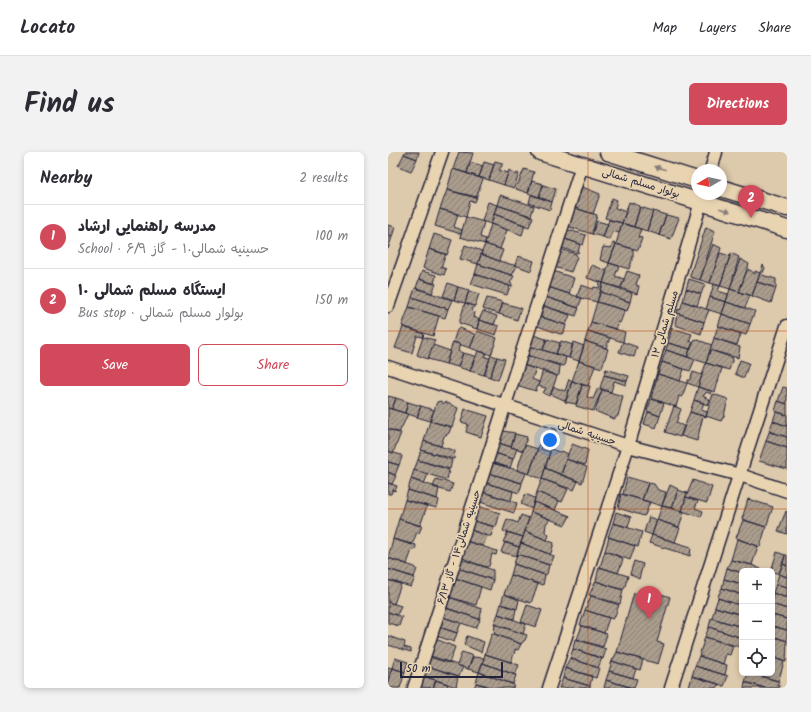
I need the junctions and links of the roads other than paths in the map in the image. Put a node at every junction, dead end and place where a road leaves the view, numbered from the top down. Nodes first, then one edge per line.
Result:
1 (442, 152) edge
2 (540, 152) edge
3 (608, 152) edge
4 (716, 152) edge
5 (713, 164) edge
6 (582, 165) junction
7 (691, 178) edge
8 (727, 190) edge
9 (701, 202) junction
10 (787, 208) edge
11 (787, 229) edge
12 (388, 306) edge
13 (787, 326) edge
14 (388, 367) edge
15 (505, 405) junction
16 (628, 446) junction
17 (740, 475) junction
18 (787, 492) edge
19 (414, 688) edge
20 (549, 688) edge
21 (671, 688) edge

1 - 12 street
2 - 6 street, بولوار مسلم شمالی
7 -> 3 street, بولوار مسلم شمالی
4 - 5 street
6 - 9 street, بولوار مسلم شمالی
6 - 15 street, حسینیه شمالی۱۴ - گاز ۶/۱۳
8 - 10 street
9 -> 11 street, بولوار مسلم شمالی
9 - 16 street, مسلم شمالی ۱۲
13 - 17 street
14 - 15 street, حسینیه شمالی
15 - 16 street, حسینیه شمالی
15 - 19 street, حسینیه شمالی۱۴ - گاز ۶/۱۳
16 - 17 street, حسینیه شمالی
16 - 20 street, مسلم شمالی ۱۲
17 - 18 street, حسینیه شمالی
17 - 21 street

